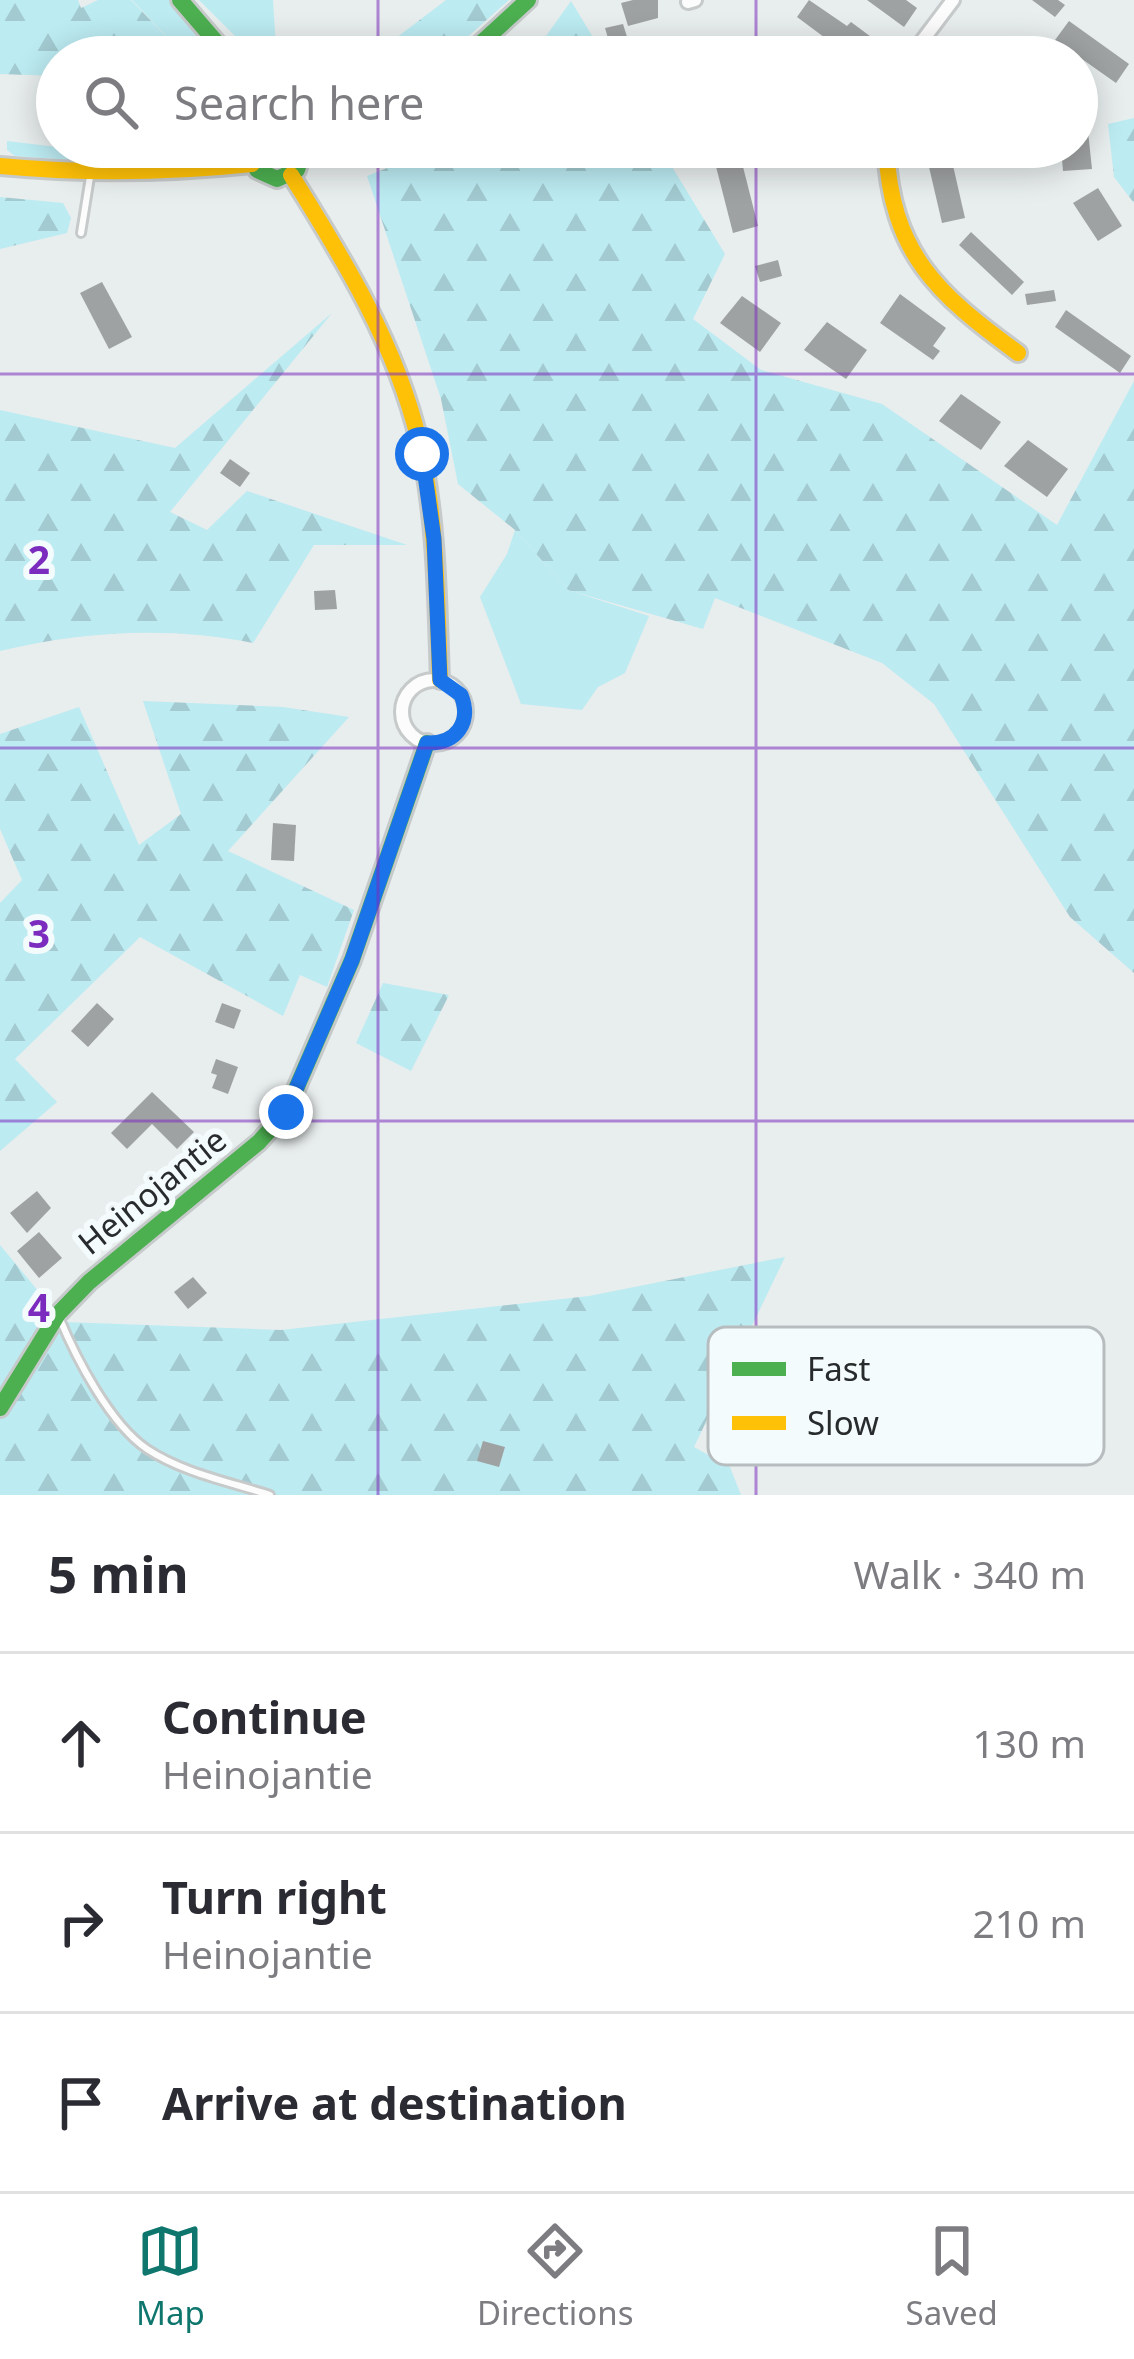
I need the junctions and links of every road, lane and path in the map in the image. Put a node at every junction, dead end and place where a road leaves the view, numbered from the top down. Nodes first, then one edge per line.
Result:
1 (180, 0) edge
2 (528, 0) edge
3 (953, 0) edge
4 (211, 36) edge
5 (489, 36) edge
6 (926, 36) edge
7 (0, 166) edge
8 (191, 168) edge
9 (261, 168) edge
10 (298, 168) edge
11 (888, 168) edge
12 (90, 174) junction
13 (291, 175) junction
14 (81, 233) dead end
15 (1018, 353) dead end
16 (440, 680) junction
17 (427, 743) junction
18 (58, 1314) junction
19 (0, 1408) edge
20 (271, 1495) edge

1 - 4 street
2 - 5 street
3 - 6 street
7 - 12 street
8 - 12 street
9 - 13 street
10 - 13 street
11 - 15 street
12 - 14 lane
13 - 16 street
16 - 17 street
16 - 17 street
17 - 18 street, Heinojantie
18 - 19 street, Heinojantie
18 - 20 lane

